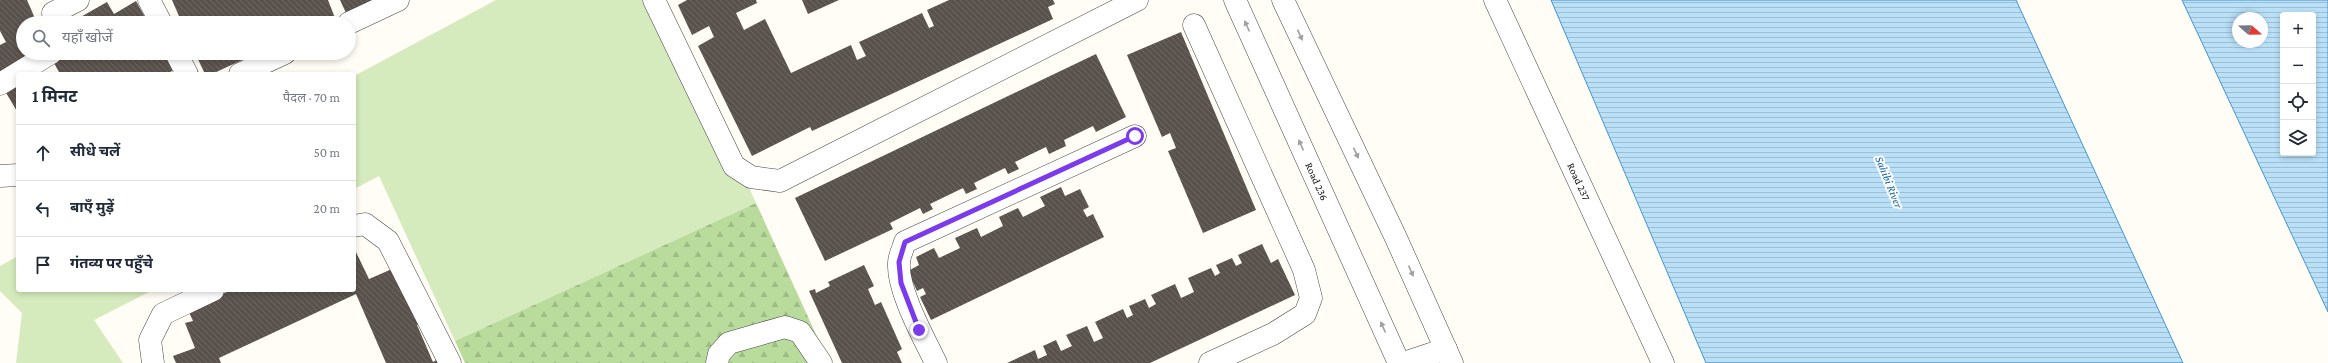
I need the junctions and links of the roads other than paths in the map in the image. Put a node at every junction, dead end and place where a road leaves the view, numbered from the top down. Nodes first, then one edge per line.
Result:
1 (78, 0) edge
2 (149, 0) edge
3 (398, 0) edge
4 (654, 0) edge
5 (1137, 0) edge
6 (1235, 0) edge
7 (1284, 0) edge
8 (1495, 0) edge
9 (51, 12) edge
10 (157, 16) edge
11 (356, 20) edge
12 (1194, 25) dead end
13 (39, 60) edge
14 (180, 60) edge
15 (270, 60) edge
16 (20, 72) edge
17 (186, 72) edge
18 (244, 72) edge
19 (16, 74) edge
20 (0, 84) edge
21 (1135, 136) dead end
22 (16, 175) edge
23 (0, 176) edge
24 (356, 226) edge
25 (209, 292) edge
26 (1449, 356) edge
27 (153, 363) edge
28 (450, 363) edge
29 (717, 363) edge
30 (821, 363) edge
31 (936, 363) edge
32 (1210, 363) edge
33 (1399, 363) edge
34 (1404, 363) edge
35 (1663, 363) edge

1 - 9 street
2 - 10 street
3 - 11 street
4 - 5 street
33 -> 6 street, Road 236
7 -> 26 street
8 - 35 street, Road 237
12 - 32 street
13 - 16 street
14 - 17 street
15 - 18 street
19 - 20 street
21 - 31 street
22 - 23 street
24 - 28 street
25 - 27 street
26 - 34 street
29 - 30 street

